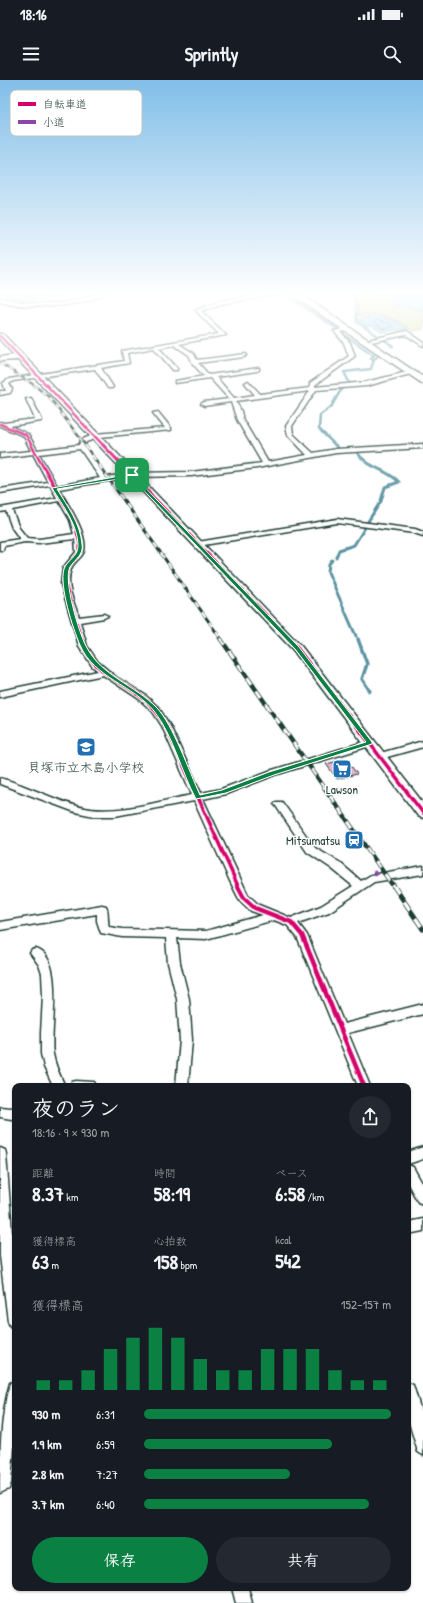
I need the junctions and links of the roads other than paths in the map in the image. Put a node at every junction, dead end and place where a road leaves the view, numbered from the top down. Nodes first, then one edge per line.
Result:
1 (27, 364) edge
2 (115, 364) edge
3 (171, 364) edge
4 (197, 364) edge
5 (341, 364) edge
6 (398, 364) edge
7 (408, 364) edge
8 (97, 367) junction
9 (175, 369) dead end
10 (257, 369) dead end
11 (411, 373) junction
12 (423, 374) edge
13 (37, 375) junction
14 (210, 377) junction
15 (177, 382) dead end
16 (423, 382) edge
17 (248, 383) dead end
18 (110, 387) dead end
19 (313, 389) junction
20 (0, 393) edge
21 (259, 397) junction
22 (30, 399) dead end
23 (232, 401) junction
24 (204, 404) dead end
25 (156, 413) dead end
26 (2, 424) edge
27 (96, 437) junction
28 (423, 446) edge
29 (82, 447) junction
30 (36, 453) junction
31 (311, 455) junction
32 (0, 456) edge
33 (266, 464) junction
34 (132, 475) junction
35 (105, 480) junction
36 (53, 486) junction
37 (0, 491) edge
38 (61, 499) junction
39 (4, 509) edge
40 (423, 534) edge
41 (78, 536) junction
42 (24, 540) junction
43 (198, 544) junction
44 (0, 548) edge
45 (104, 616) dead end
46 (75, 620) junction
47 (105, 672) junction
48 (0, 694) edge
49 (370, 743) junction
50 (423, 744) edge
51 (380, 756) junction
52 (0, 781) edge
53 (198, 797) junction
54 (279, 804) dead end
55 (423, 813) edge
56 (423, 870) edge
57 (360, 886) junction
58 (274, 916) junction
59 (291, 922) junction
60 (0, 926) edge
61 (171, 934) junction
62 (36, 953) dead end
63 (423, 1009) edge
64 (340, 1030) junction
65 (58, 1083) edge
66 (182, 1083) edge
67 (363, 1083) edge
68 (0, 1112) edge
69 (12, 1114) edge
70 (423, 1153) edge
71 (0, 1154) edge
72 (411, 1157) edge
73 (411, 1176) edge
74 (423, 1198) edge
75 (423, 1225) edge
76 (411, 1227) edge
77 (11, 1271) edge
78 (12, 1284) edge
79 (411, 1401) edge
80 (12, 1402) edge
81 (423, 1447) edge
82 (0, 1485) edge
83 (241, 1591) edge
84 (244, 1603) edge

1 - 13 street
2 - 8 street
3 - 9 street
4 - 14 street
5 - 19 street
6 - 11 main road
7 - 12 main road
8 - 13 street
8 - 18 street
10 - 14 street
11 - 16 main road
11 - 19 street
13 - 20 street
13 - 27 street
14 - 15 street
14 - 23 street
17 - 21 street
19 - 21 street
19 - 31 street
21 - 23 street
22 - 26 street
23 - 24 street
23 - 33 street
25 - 27 street
26 - 30 street
27 - 29 street
27 - 34 street
28 - 31 street
29 - 30 street
29 - 35 street
30 - 32 street
30 - 36 street
31 - 33 street
33 - 34 street
34 - 35 street
34 - 43 street
35 - 36 street
36 - 37 street
36 - 38 street
38 - 39 street
38 - 41 street
39 - 42 street
40 - 43 street
41 - 42 street
41 - 46 street
42 - 44 street
43 - 49 street
45 - 46 street
46 - 47 street
47 - 48 street
47 - 53 street
49 - 51 street
49 - 53 street
50 - 51 street
51 - 55 street
52 - 53 street
53 - 58 street
54 - 57 street
56 - 57 street
57 - 59 street
58 - 59 street
58 - 61 street
59 - 64 street
60 - 61 street
61 - 66 street
62 - 65 street
63 - 64 street
64 - 67 street
68 - 69 street
70 - 72 street
71 - 77 street
73 - 74 street
75 - 76 street
77 - 78 street
79 - 81 street
80 - 82 street
83 - 84 street

